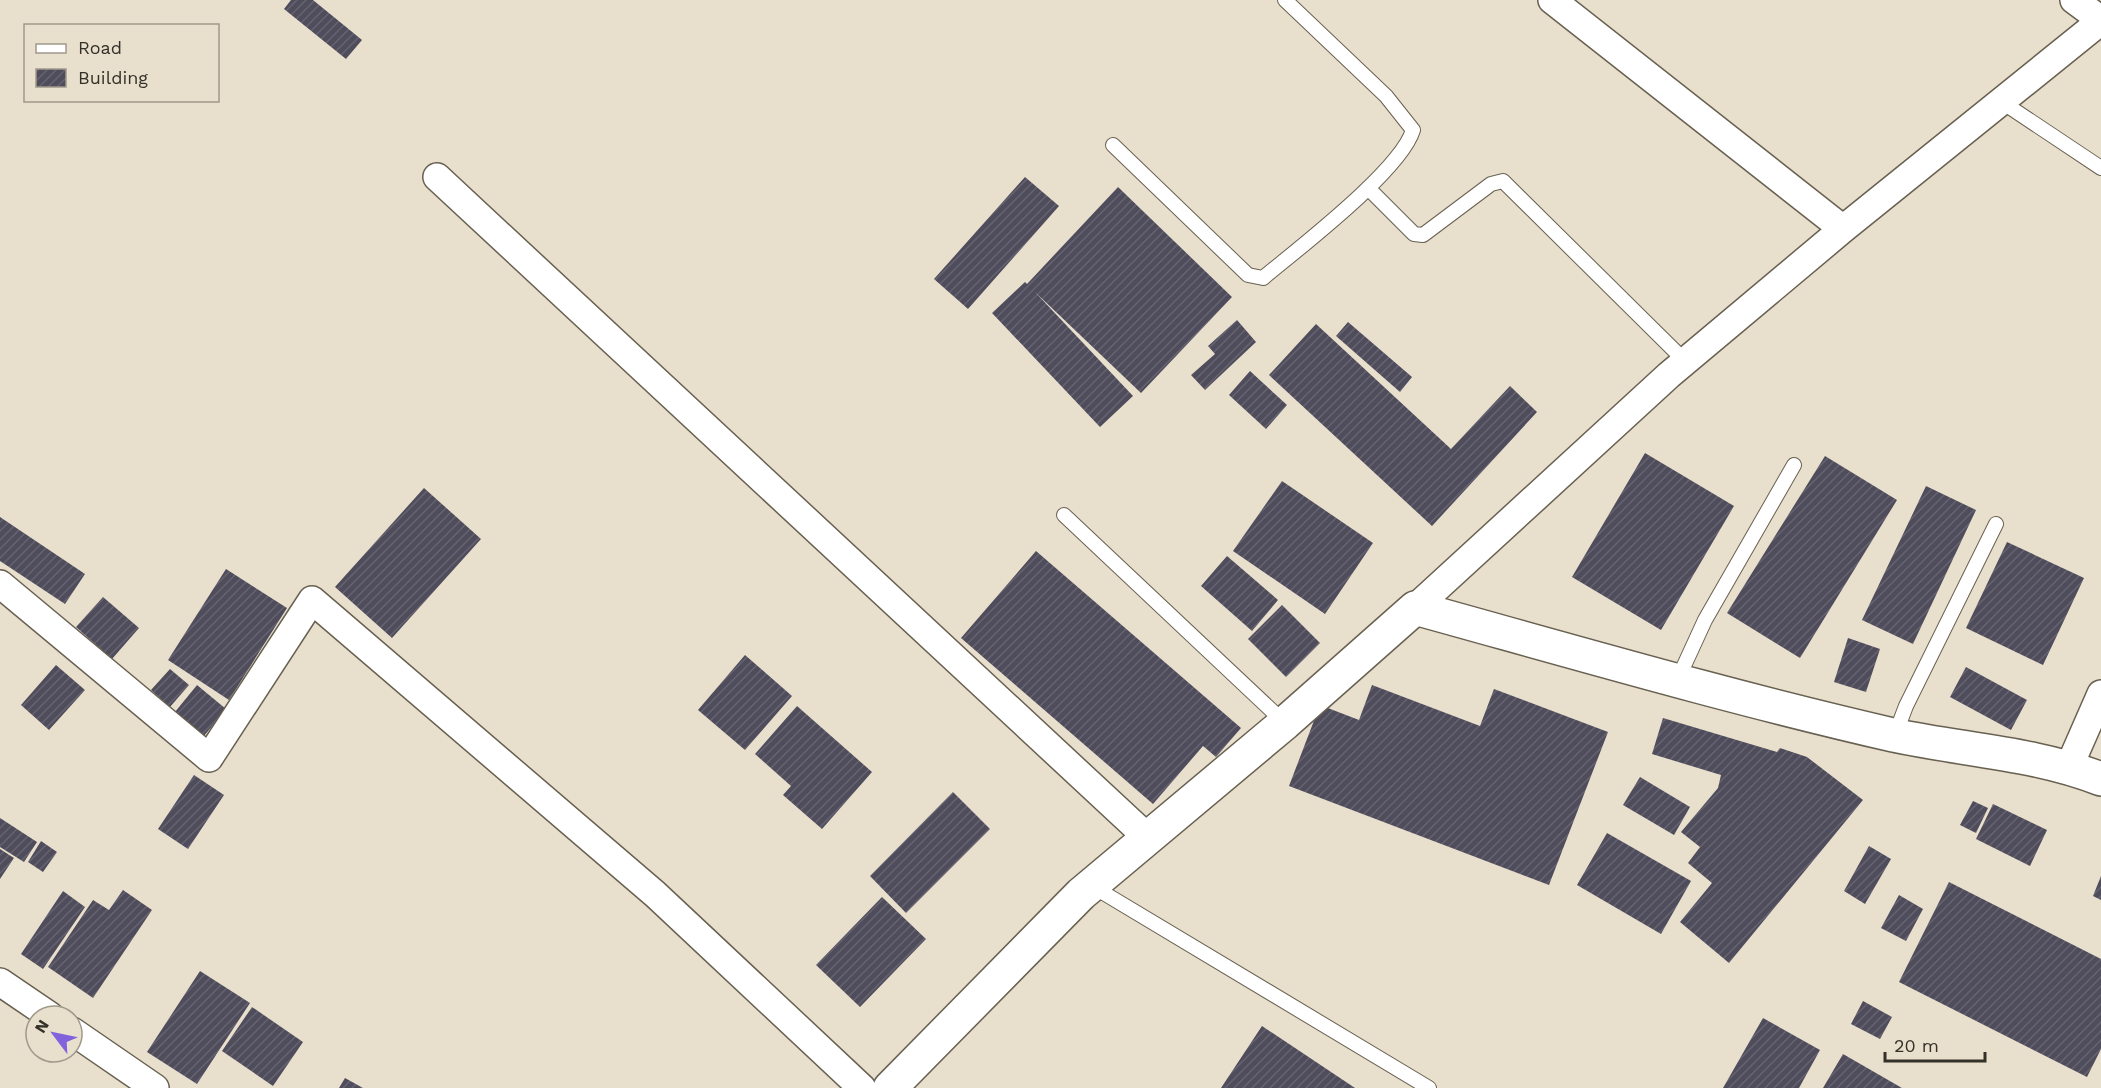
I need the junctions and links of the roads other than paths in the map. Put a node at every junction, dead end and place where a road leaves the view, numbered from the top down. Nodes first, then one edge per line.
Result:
1 (1285, 0) edge
2 (1552, 0) edge
3 (2074, 0) edge
4 (2101, 21) edge
5 (2002, 102) junction
6 (1113, 145) dead end
7 (2101, 168) edge
8 (437, 177) dead end
9 (1368, 188) junction
10 (1843, 230) junction
11 (1685, 361) junction
12 (1794, 465) dead end
13 (1064, 515) dead end
14 (1996, 524) dead end
15 (0, 584) edge
16 (1415, 608) junction
17 (1677, 681) junction
18 (2101, 694) edge
19 (1285, 723) junction
20 (1895, 735) junction
21 (2069, 766) junction
22 (2101, 779) edge
23 (1148, 838) junction
24 (1092, 886) junction
25 (0, 982) edge
26 (32, 1004) edge
27 (84, 1039) edge
28 (155, 1088) edge
29 (862, 1088) edge
30 (890, 1088) edge
31 (1430, 1088) edge

1 - 9 lane
2 - 10 street
3 - 4 street
4 - 5 street
5 - 7 lane
5 - 10 street
6 - 9 lane
8 - 23 street
9 - 11 lane
10 - 11 street
11 - 16 street
12 - 17 lane
13 - 19 lane
14 - 20 lane
15 - 29 street
16 - 17 street
16 - 19 street
17 - 20 street
18 - 21 street
19 - 23 street
20 - 21 street
21 - 22 street
23 - 24 street
24 - 30 street
24 - 31 lane
25 - 26 street
27 - 28 street

